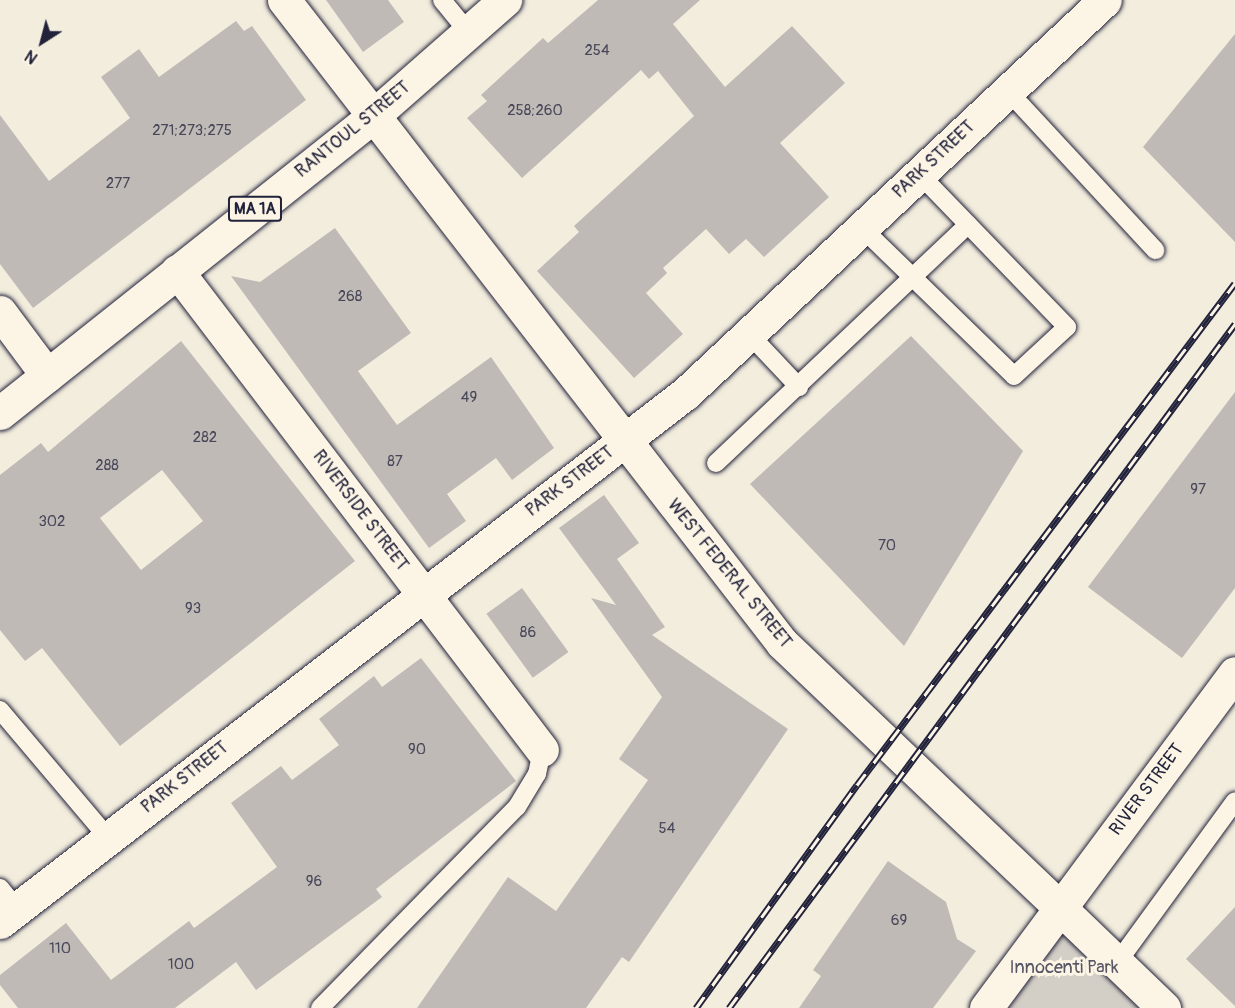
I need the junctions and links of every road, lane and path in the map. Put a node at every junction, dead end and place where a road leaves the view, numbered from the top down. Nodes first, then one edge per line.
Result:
1 (284, 0) edge
2 (442, 0) edge
3 (505, 0) edge
4 (1105, 0) edge
5 (469, 33) junction
6 (1008, 91) junction
7 (373, 116) junction
8 (919, 174) junction
9 (968, 225) junction
10 (862, 228) junction
11 (1155, 250) dead end
12 (177, 271) junction
13 (914, 278) junction
14 (0, 312) edge
15 (749, 334) junction
16 (47, 375) junction
17 (799, 387) junction
18 (0, 413) edge
19 (626, 441) junction
20 (716, 463) dead end
21 (422, 593) junction
22 (1235, 673) edge
23 (0, 710) edge
24 (542, 750) joint
25 (1235, 801) edge
26 (108, 838) junction
27 (6, 906) edge
28 (1059, 907) junction
29 (1117, 963) junction
30 (320, 1008) edge
31 (986, 1008) edge
32 (1164, 1008) edge

1 - 7 main road, WEST FEDERAL STREET
2 - 5 lane
3 - 5 main road, RANTOUL STREET / MA 1A
4 - 6 main road, PARK STREET
5 - 7 main road, RANTOUL STREET / MA 1A
6 - 8 main road, PARK STREET
6 - 11 lane
7 - 12 main road, RANTOUL STREET / MA 1A
7 - 19 main road, WEST FEDERAL STREET
8 - 9 lane
8 - 10 main road, PARK STREET
9 - 13 lane
9 - 13 lane
10 - 13 lane
10 - 15 main road, PARK STREET
12 - 16 main road, RANTOUL STREET / MA 1A
12 - 21 main road, RIVERSIDE STREET
13 - 17 lane
14 - 16 main road
15 - 17 lane
15 - 19 main road, PARK STREET
16 - 18 main road, RANTOUL STREET / MA 1A
17 - 20 lane
19 - 21 main road, PARK STREET
19 - 28 main road, WEST FEDERAL STREET
21 - 24 main road, RIVERSIDE STREET
21 - 26 main road, PARK STREET
22 - 28 main road, RIVER STREET
23 - 26 lane
24 - 30 lane
25 - 29 lane
26 - 27 main road, PARK STREET
28 - 29 main road, WEST FEDERAL STREET
28 - 31 main road, RIVER STREET
29 - 32 main road, WEST FEDERAL STREET

